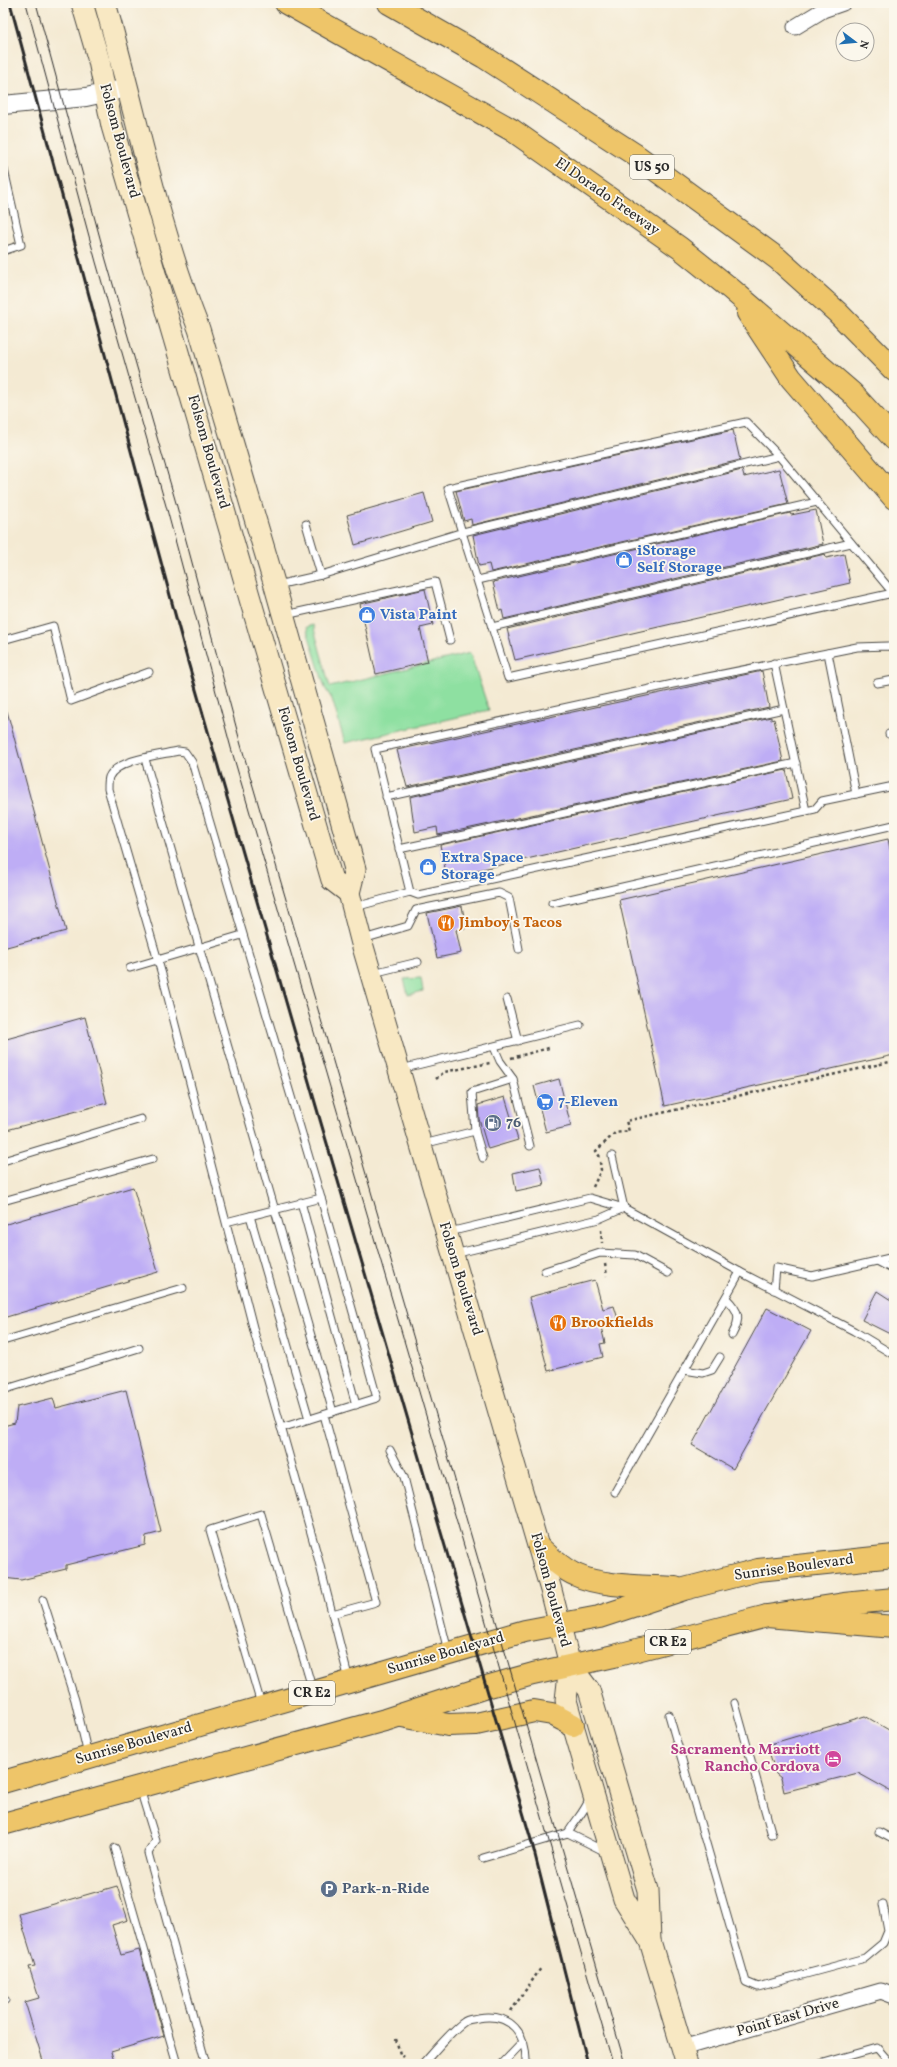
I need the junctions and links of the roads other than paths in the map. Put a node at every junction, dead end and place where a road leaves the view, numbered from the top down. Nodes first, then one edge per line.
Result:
1 (82, 3) edge
2 (105, 3) edge
3 (286, 3) edge
4 (389, 3) edge
5 (843, 3) edge
6 (795, 26) dead end
7 (127, 88) junction
8 (105, 93) junction
9 (3, 105) edge
10 (3, 165) edge
11 (3, 251) edge
12 (731, 289) junction
13 (893, 368) edge
14 (894, 439) edge
15 (779, 456) junction
16 (894, 498) edge
17 (818, 502) junction
18 (306, 524) dead end
19 (230, 526) junction
20 (463, 532) junction
21 (852, 543) junction
22 (321, 575) junction
23 (478, 580) junction
24 (266, 582) junction
25 (283, 615) junction
26 (492, 627) junction
27 (3, 640) edge
28 (450, 640) dead end
29 (894, 647) edge
30 (828, 653) junction
31 (774, 664) junction
32 (149, 672) dead end
33 (894, 680) edge
34 (878, 683) dead end
35 (784, 709) junction
36 (145, 759) junction
37 (796, 763) junction
38 (894, 786) edge
39 (856, 794) junction
40 (386, 797) junction
41 (806, 811) junction
42 (894, 825) edge
43 (399, 849) junction
44 (410, 892) junction
45 (351, 900) junction
46 (552, 903) dead end
47 (242, 935) junction
48 (361, 940) junction
49 (198, 948) junction
50 (519, 949) dead end
51 (158, 960) junction
52 (418, 962) dead end
53 (130, 968) dead end
54 (371, 974) junction
55 (507, 999) dead end
56 (580, 1025) dead end
57 (518, 1041) junction
58 (494, 1047) junction
59 (399, 1069) junction
60 (513, 1079) junction
61 (141, 1120) dead end
62 (475, 1131) junction
63 (421, 1145) junction
64 (530, 1146) dead end
65 (612, 1156) dead end
66 (483, 1158) dead end
67 (153, 1159) dead end
68 (3, 1162) edge
69 (321, 1198) junction
70 (3, 1200) edge
71 (301, 1202) junction
72 (624, 1208) junction
73 (277, 1210) junction
74 (250, 1216) junction
75 (226, 1222) junction
76 (446, 1233) junction
77 (452, 1255) junction
78 (894, 1257) edge
79 (877, 1261) junction
80 (894, 1270) edge
81 (545, 1271) dead end
82 (740, 1272) junction
83 (668, 1273) dead end
84 (183, 1288) dead end
85 (774, 1290) junction
86 (726, 1298) junction
87 (732, 1335) dead end
88 (3, 1341) edge
89 (139, 1348) dead end
90 (894, 1355) edge
91 (720, 1357) dead end
92 (684, 1370) junction
93 (3, 1390) edge
94 (356, 1405) junction
95 (333, 1412) junction
96 (324, 1415) junction
97 (309, 1419) junction
98 (281, 1428) junction
99 (390, 1450) dead end
100 (615, 1492) dead end
101 (539, 1547) junction
102 (894, 1556) edge
103 (684, 1589) junction
104 (894, 1599) edge
105 (43, 1600) dead end
106 (332, 1614) junction
107 (766, 1616) junction
108 (560, 1625) junction
109 (894, 1627) edge
110 (448, 1653) junction
111 (570, 1665) junction
112 (350, 1682) junction
113 (313, 1693) junction
114 (735, 1702) dead end
115 (262, 1708) junction
116 (669, 1715) dead end
117 (401, 1716) junction
118 (573, 1725) junction
119 (89, 1758) junction
120 (3, 1782) edge
121 (140, 1786) junction
122 (592, 1792) junction
123 (3, 1824) edge
124 (879, 1832) dead end
125 (568, 1833) junction
126 (772, 1835) dead end
127 (894, 1840) edge
128 (114, 1848) dead end
129 (611, 1855) junction
130 (482, 1858) dead end
131 (883, 1904) dead end
132 (650, 1941) junction
133 (893, 1992) edge
134 (523, 2042) junction
135 (685, 2056) edge
136 (177, 2064) edge
137 (206, 2064) edge
138 (423, 2064) edge
139 (502, 2064) edge
140 (526, 2064) edge
141 (820, 2064) edge
142 (891, 2064) edge

1 - 8 main road, Folsom Boulevard
2 - 7 main road, Folsom Boulevard
3 - 12 main road, El Dorado Freeway
4 - 13 main road, US 50
5 - 6 street
7 - 8 street
7 - 24 main road, Folsom Boulevard
8 - 9 street
8 - 19 main road, Folsom Boulevard
10 - 11 lane
12 - 14 main road, El Dorado Freeway
12 - 16 main road
15 - 17 lane
15 - 20 lane
15 - 20 lane
17 - 21 lane
17 - 23 lane
18 - 22 lane
19 - 24 main road
19 - 45 main road, Folsom Boulevard
20 - 22 lane
20 - 23 lane
21 - 26 lane
21 - 26 lane
22 - 24 lane
23 - 26 lane
24 - 25 main road
25 - 28 lane
25 - 45 main road, Folsom Boulevard
27 - 32 lane
29 - 30 lane
30 - 31 lane
30 - 39 lane
31 - 35 lane
31 - 40 lane
33 - 34 lane
35 - 37 lane
35 - 40 lane
36 - 47 lane
36 - 49 lane
36 - 51 lane
37 - 41 lane
37 - 43 lane
38 - 39 lane
39 - 41 lane
40 - 43 lane
41 - 44 lane
42 - 46 lane
43 - 44 lane
44 - 45 lane
45 - 48 main road, Folsom Boulevard
47 - 49 lane
47 - 69 lane
48 - 50 lane
48 - 54 main road, Folsom Boulevard
49 - 51 lane
49 - 73 lane
51 - 53 lane
51 - 75 lane
52 - 54 lane
54 - 59 main road, Folsom Boulevard
55 - 57 lane
56 - 57 lane
57 - 58 lane
58 - 59 lane
58 - 60 lane
59 - 63 main road, Folsom Boulevard
60 - 62 lane
60 - 64 lane
61 - 68 lane
62 - 63 lane
62 - 66 lane
63 - 76 main road, Folsom Boulevard
65 - 72 lane
67 - 70 lane
69 - 71 lane
69 - 94 lane
71 - 73 lane
71 - 94 lane
72 - 76 lane
72 - 77 lane
72 - 82 lane
73 - 74 lane
73 - 95 lane
74 - 75 lane
74 - 97 lane
75 - 98 lane
76 - 77 main road, Folsom Boulevard
77 - 101 main road, Folsom Boulevard
78 - 79 lane
79 - 80 lane
79 - 85 lane
81 - 83 lane
82 - 85 lane
82 - 86 lane
84 - 88 lane
85 - 90 lane
86 - 87 lane
86 - 92 lane
89 - 93 lane
91 - 92 lane
92 - 100 lane
94 - 95 lane
95 - 96 lane
96 - 97 lane
96 - 106 lane
97 - 98 lane
98 - 106 lane
99 - 110 lane
101 - 103 main road
101 - 108 main road, Folsom Boulevard
102 - 103 main road, Sunrise Boulevard / CR E2
103 - 108 main road, Sunrise Boulevard / CR E2
104 - 107 main road, CR E2
105 - 119 lane
106 - 112 lane
107 - 109 main road
107 - 111 main road, CR E2
108 - 110 main road, Sunrise Boulevard / CR E2
108 - 111 main road, Folsom Boulevard
110 - 112 main road, Sunrise Boulevard / CR E2
111 - 117 main road, CR E2
111 - 118 main road, Folsom Boulevard
111 - 132 main road, Folsom Boulevard
112 - 113 main road, Sunrise Boulevard / CR E2
113 - 115 main road, Sunrise Boulevard / CR E2
113 - 115 lane
114 - 126 lane
115 - 119 main road, Sunrise Boulevard / CR E2
116 - 131 lane
117 - 118 main road
117 - 121 main road, CR E2
118 - 122 main road, Folsom Boulevard
119 - 120 main road, Sunrise Boulevard / CR E2
121 - 123 main road, CR E2
121 - 137 lane
122 - 125 lane
122 - 129 main road, Folsom Boulevard
124 - 127 lane
125 - 129 lane
125 - 130 lane
128 - 136 lane
129 - 132 main road, Folsom Boulevard
132 - 135 main road, Folsom Boulevard
133 - 135 street, Point East Drive
134 - 138 lane
134 - 139 lane
134 - 140 lane
141 - 142 lane

